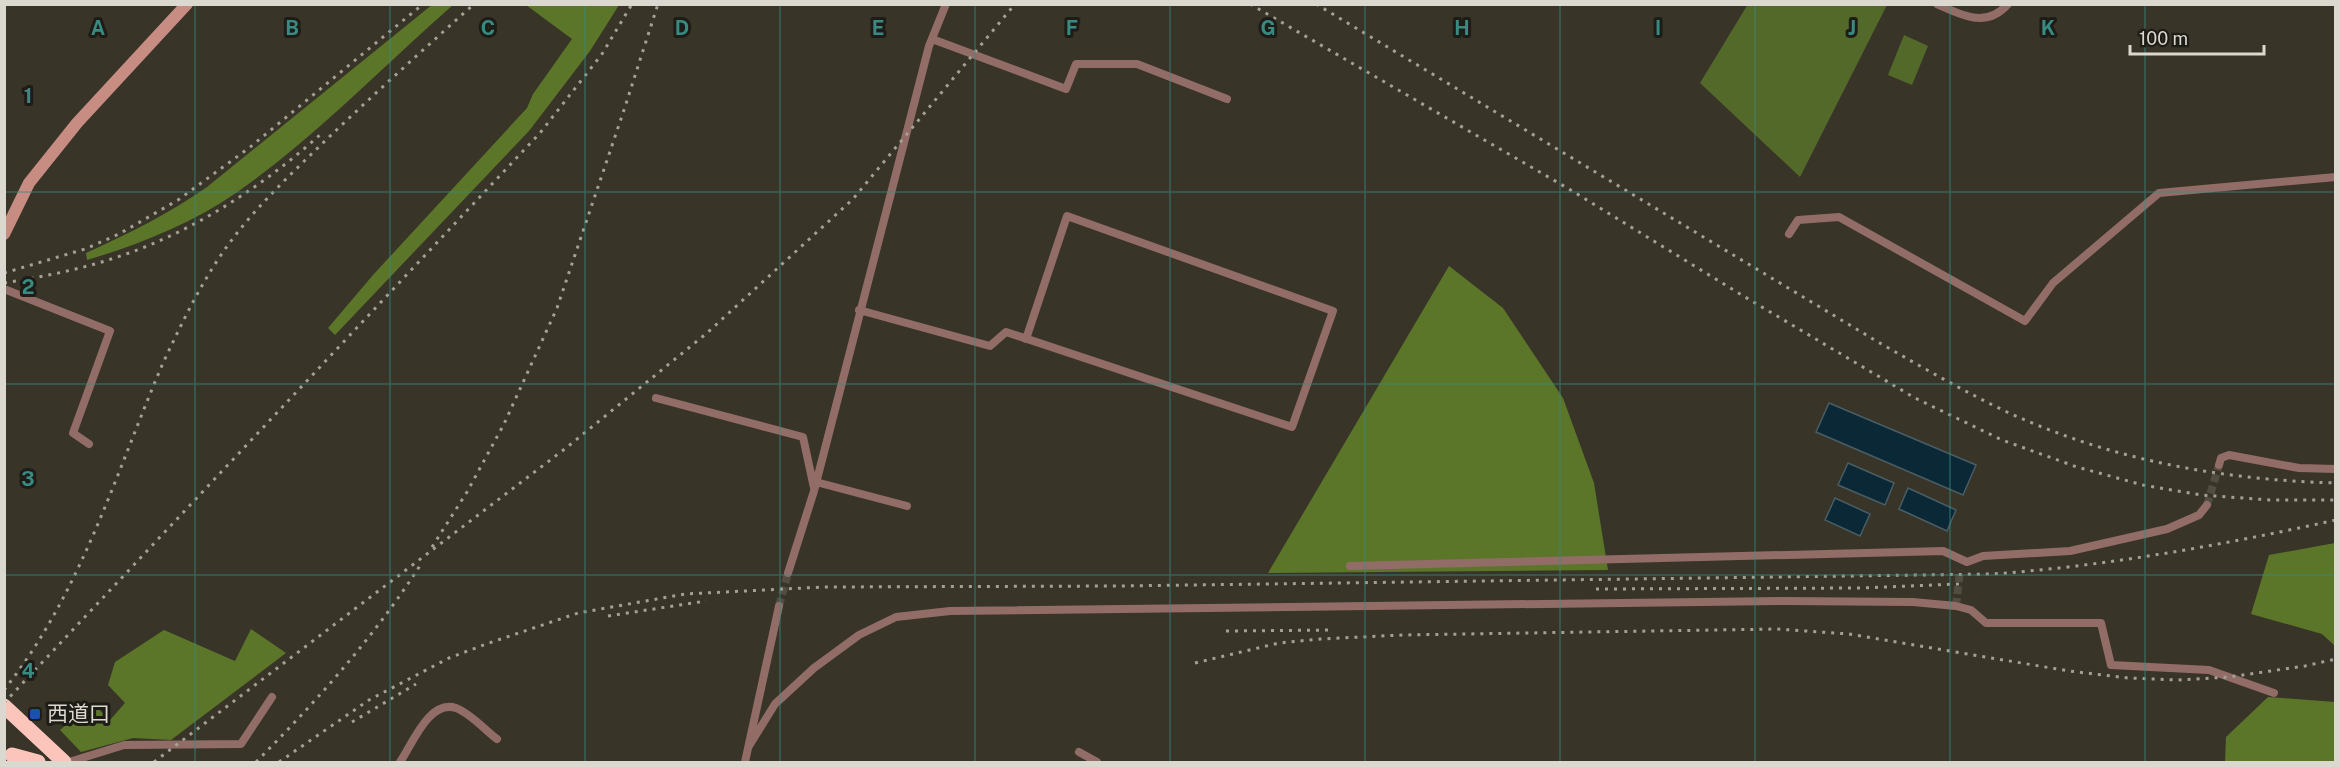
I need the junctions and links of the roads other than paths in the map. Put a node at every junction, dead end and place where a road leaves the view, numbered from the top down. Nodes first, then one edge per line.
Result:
1 (187, 4) edge
2 (946, 4) edge
3 (1936, 4) edge
4 (2007, 4) edge
5 (932, 39) junction
6 (1227, 99) dead end
7 (2336, 177) edge
8 (4, 234) edge
9 (1789, 234) dead end
10 (4, 289) edge
11 (859, 310) junction
12 (1026, 339) junction
13 (657, 398) dead end
14 (88, 444) dead end
15 (2219, 465) dead end
16 (2336, 469) edge
17 (815, 487) junction
18 (2207, 505) tunnel mouth
19 (907, 506) dead end
20 (1967, 562) junction
21 (1350, 566) dead end
22 (1960, 570) tunnel mouth
23 (788, 573) tunnel mouth
24 (779, 606) tunnel mouth
25 (2274, 693) dead end
26 (272, 697) dead end
27 (4, 706) edge
28 (497, 739) dead end
29 (749, 746) junction
30 (1079, 752) dead end
31 (12, 755) edge
32 (38, 762) edge
33 (64, 762) edge
34 (69, 762) edge
35 (400, 762) edge
36 (745, 762) edge
37 (1097, 762) edge

1 - 8 street
2 - 5 street
3 - 4 street
5 - 6 street
5 - 11 street
7 - 9 street
10 - 14 street
11 - 12 street
11 - 17 street
12 - 12 street
13 - 17 street
15 - 16 street
17 - 19 street
17 - 23 street
18 - 20 street
20 - 21 street
20 - 22 street
24 - 29 street
25 - 29 street
26 - 34 street
27 - 33 highway
28 - 35 street
29 - 36 street
30 - 37 street
31 - 32 highway

